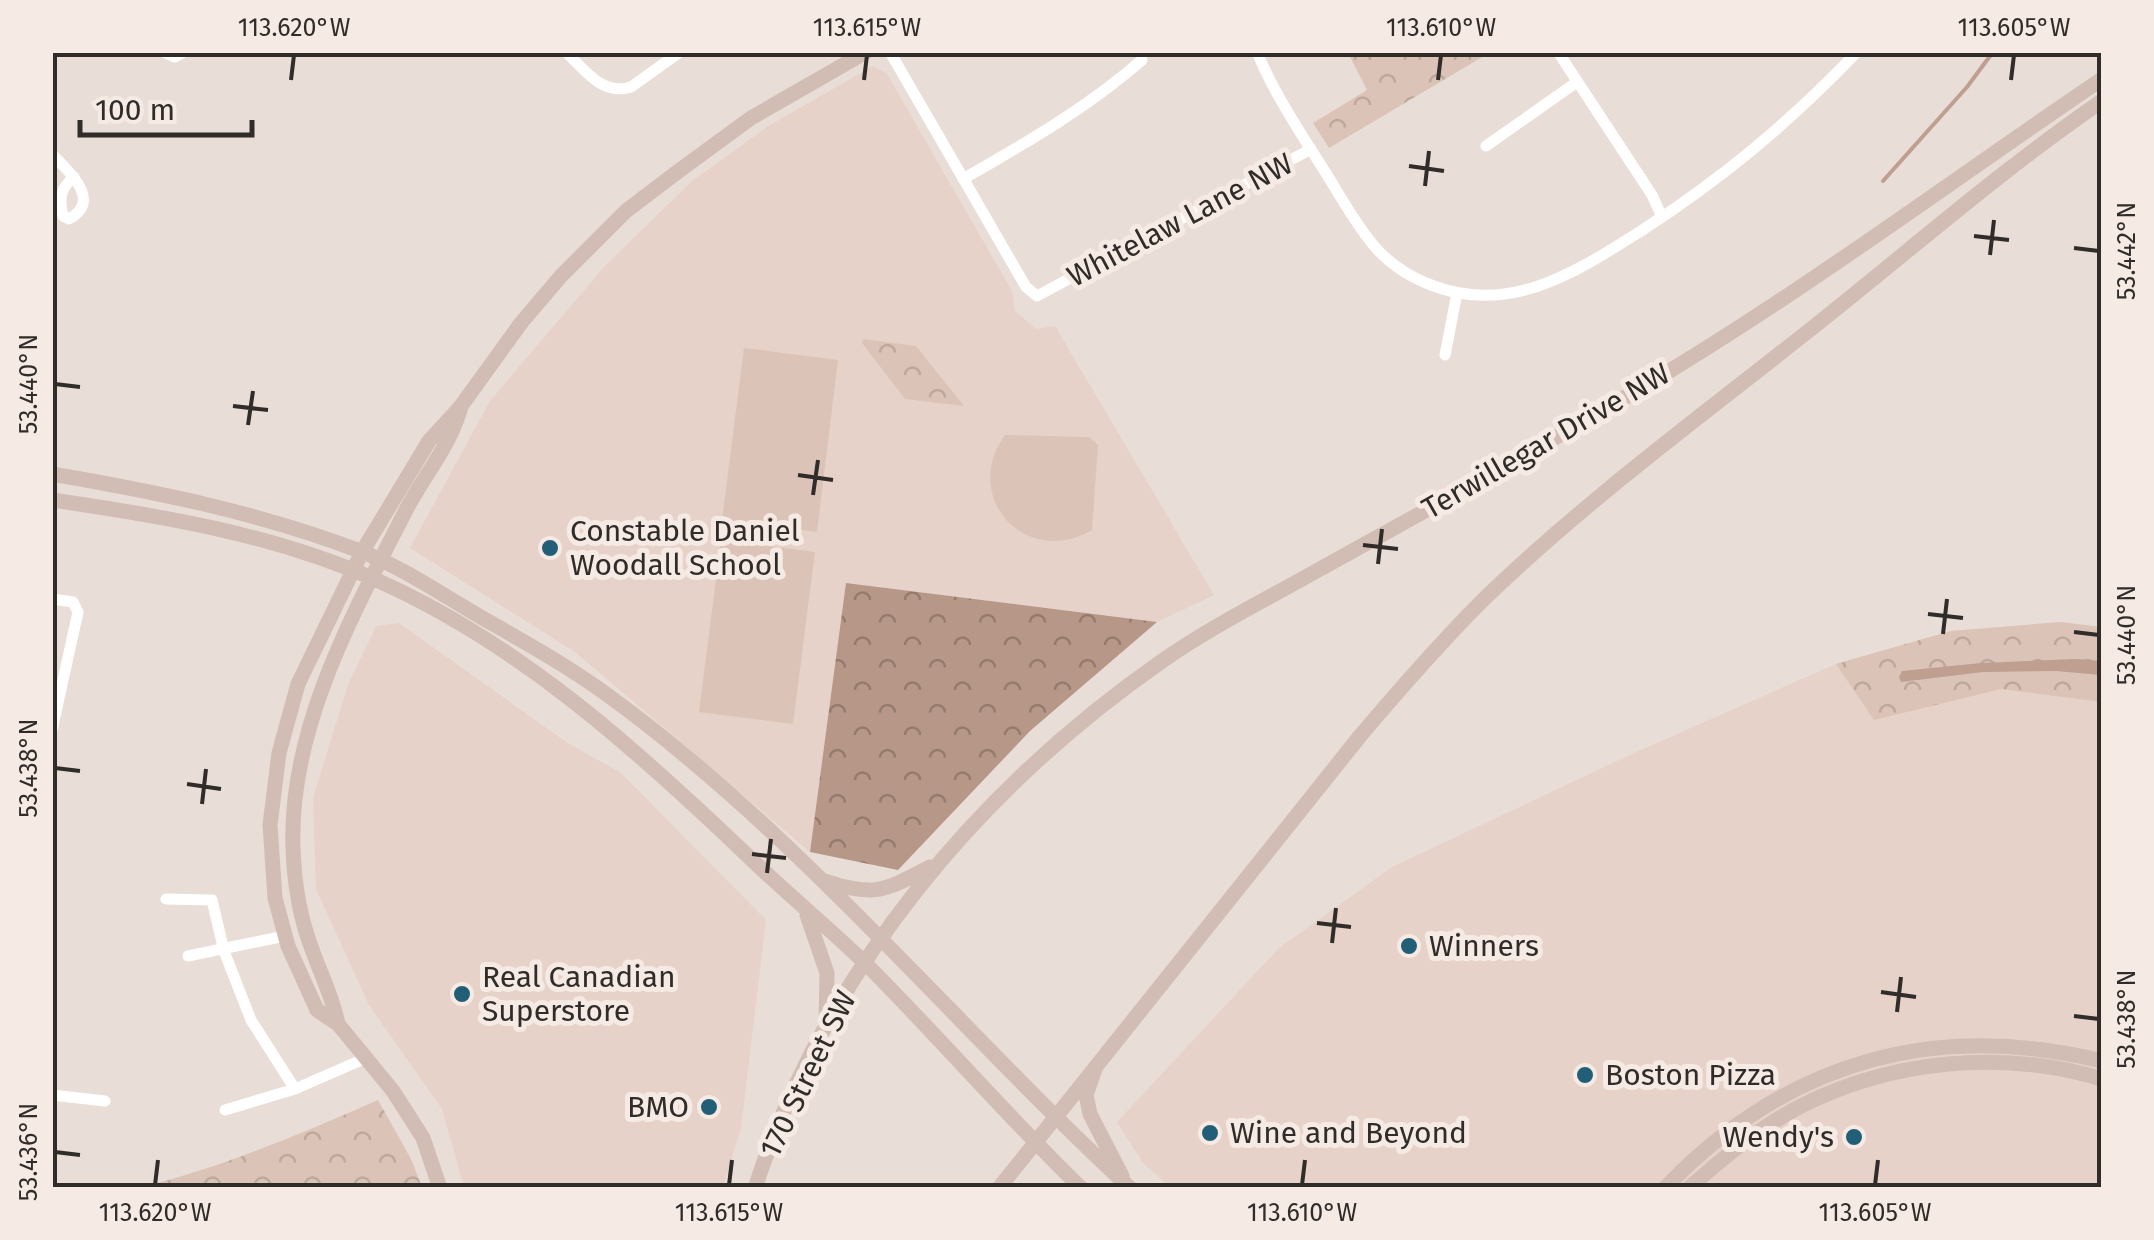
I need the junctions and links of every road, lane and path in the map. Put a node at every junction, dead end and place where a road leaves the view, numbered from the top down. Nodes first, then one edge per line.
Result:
1 (163, 52) edge
2 (184, 52) edge
3 (566, 52) edge
4 (680, 52) edge
5 (866, 52) edge
6 (890, 52) edge
7 (1257, 52) edge
8 (1558, 52) edge
9 (1857, 52) edge
10 (1142, 60) dead end
11 (2102, 79) edge
12 (1577, 82) junction
13 (2102, 102) edge
14 (1486, 146) dead end
15 (1311, 150) junction
16 (52, 154) edge
17 (74, 177) dead end
18 (963, 179) junction
19 (1662, 217) junction
20 (1457, 293) junction
21 (1446, 355) dead end
22 (461, 406) junction
23 (52, 474) edge
24 (52, 500) edge
25 (362, 552) junction
26 (382, 562) junction
27 (353, 571) junction
28 (374, 578) junction
29 (52, 599) edge
30 (52, 730) edge
31 (938, 862) junction
32 (821, 880) junction
33 (166, 898) dead end
34 (805, 912) junction
35 (286, 936) junction
36 (880, 941) junction
37 (224, 951) junction
38 (188, 956) dead end
39 (864, 963) junction
40 (338, 1024) junction
41 (826, 1026) junction
42 (366, 1058) junction
43 (1099, 1059) junction
44 (2102, 1061) edge
45 (2102, 1080) edge
46 (295, 1089) junction
47 (52, 1095) edge
48 (105, 1101) dead end
49 (225, 1110) dead end
50 (1054, 1116) junction
51 (1033, 1141) junction
52 (1128, 1186) edge
53 (440, 1188) edge
54 (755, 1188) edge
55 (999, 1188) edge
56 (1081, 1188) edge
57 (1665, 1188) edge
58 (1688, 1188) edge

1 - 2 street
3 - 4 street
5 - 22 street
6 - 18 street, Whitelaw Lane NW
7 - 15 street
8 - 12 street
9 - 19 street
10 - 18 street
11 - 31 street, Terwillegar Drive NW
12 - 14 street
12 - 19 street
13 - 43 street, Terwillegar Drive NW
15 - 18 street, Whitelaw Lane NW
15 - 20 street
16 - 17 street
19 - 20 street
20 - 21 street
22 - 25 street
22 - 26 street
23 - 25 street
24 - 27 street
25 - 26 street
25 - 27 street
26 - 28 street
26 - 32 street
27 - 28 street
27 - 35 street
28 - 34 street
28 - 40 street
29 - 30 street
31 - 32 street
31 - 36 street, Terwillegar Drive NW
32 - 36 street
33 - 37 street
34 - 39 street
34 - 41 street
35 - 37 street
35 - 40 street
36 - 39 street, 170 Street SW
36 - 50 street
37 - 38 street
37 - 46 street
39 - 41 street, 170 Street SW
39 - 51 street
40 - 42 street
41 - 54 street, 170 Street SW
42 - 46 street
42 - 53 street
43 - 50 street, Terwillegar Drive NW
43 - 52 street
44 - 57 street
45 - 58 street
46 - 49 street
47 - 48 street
50 - 51 street, Terwillegar Drive NW
50 - 52 street
51 - 55 street
51 - 56 street

